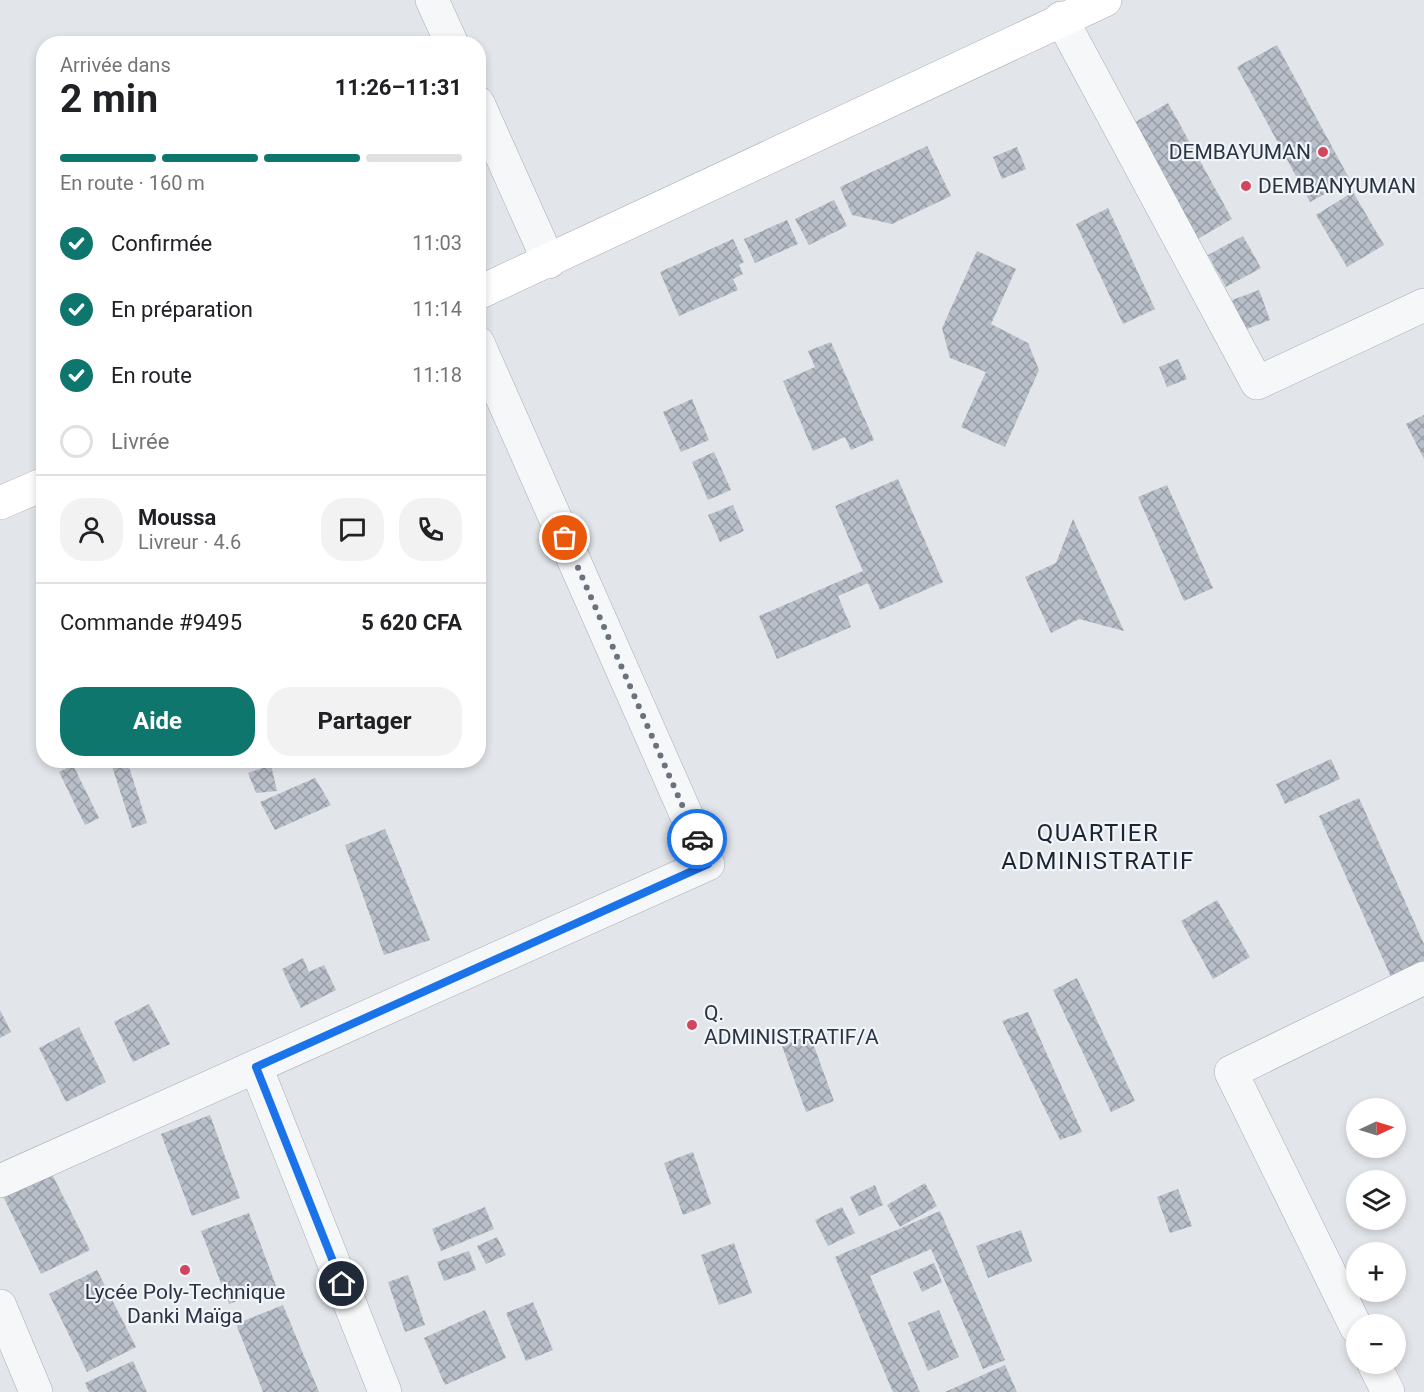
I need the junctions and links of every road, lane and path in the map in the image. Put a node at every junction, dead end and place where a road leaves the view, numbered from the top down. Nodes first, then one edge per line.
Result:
1 (432, 0) edge
2 (1102, 1) edge
3 (1061, 18) junction
4 (448, 36) edge
5 (486, 121) edge
6 (549, 262) junction
7 (486, 290) edge
8 (1424, 305) edge
9 (486, 361) edge
10 (36, 487) edge
11 (0, 503) edge
12 (1424, 978) edge
13 (256, 1067) junction
14 (0, 1181) edge
15 (0, 1306) edge
16 (1350, 1314) edge
17 (1379, 1374) edge
18 (36, 1392) edge
19 (385, 1392) edge
20 (1388, 1392) edge

1 - 4 street
2 - 3 street
3 - 6 street
3 - 8 street
5 - 6 street
6 - 7 street
9 - 13 street
10 - 11 street
12 - 16 street
13 - 14 street
13 - 19 street
15 - 18 street
17 - 20 street

